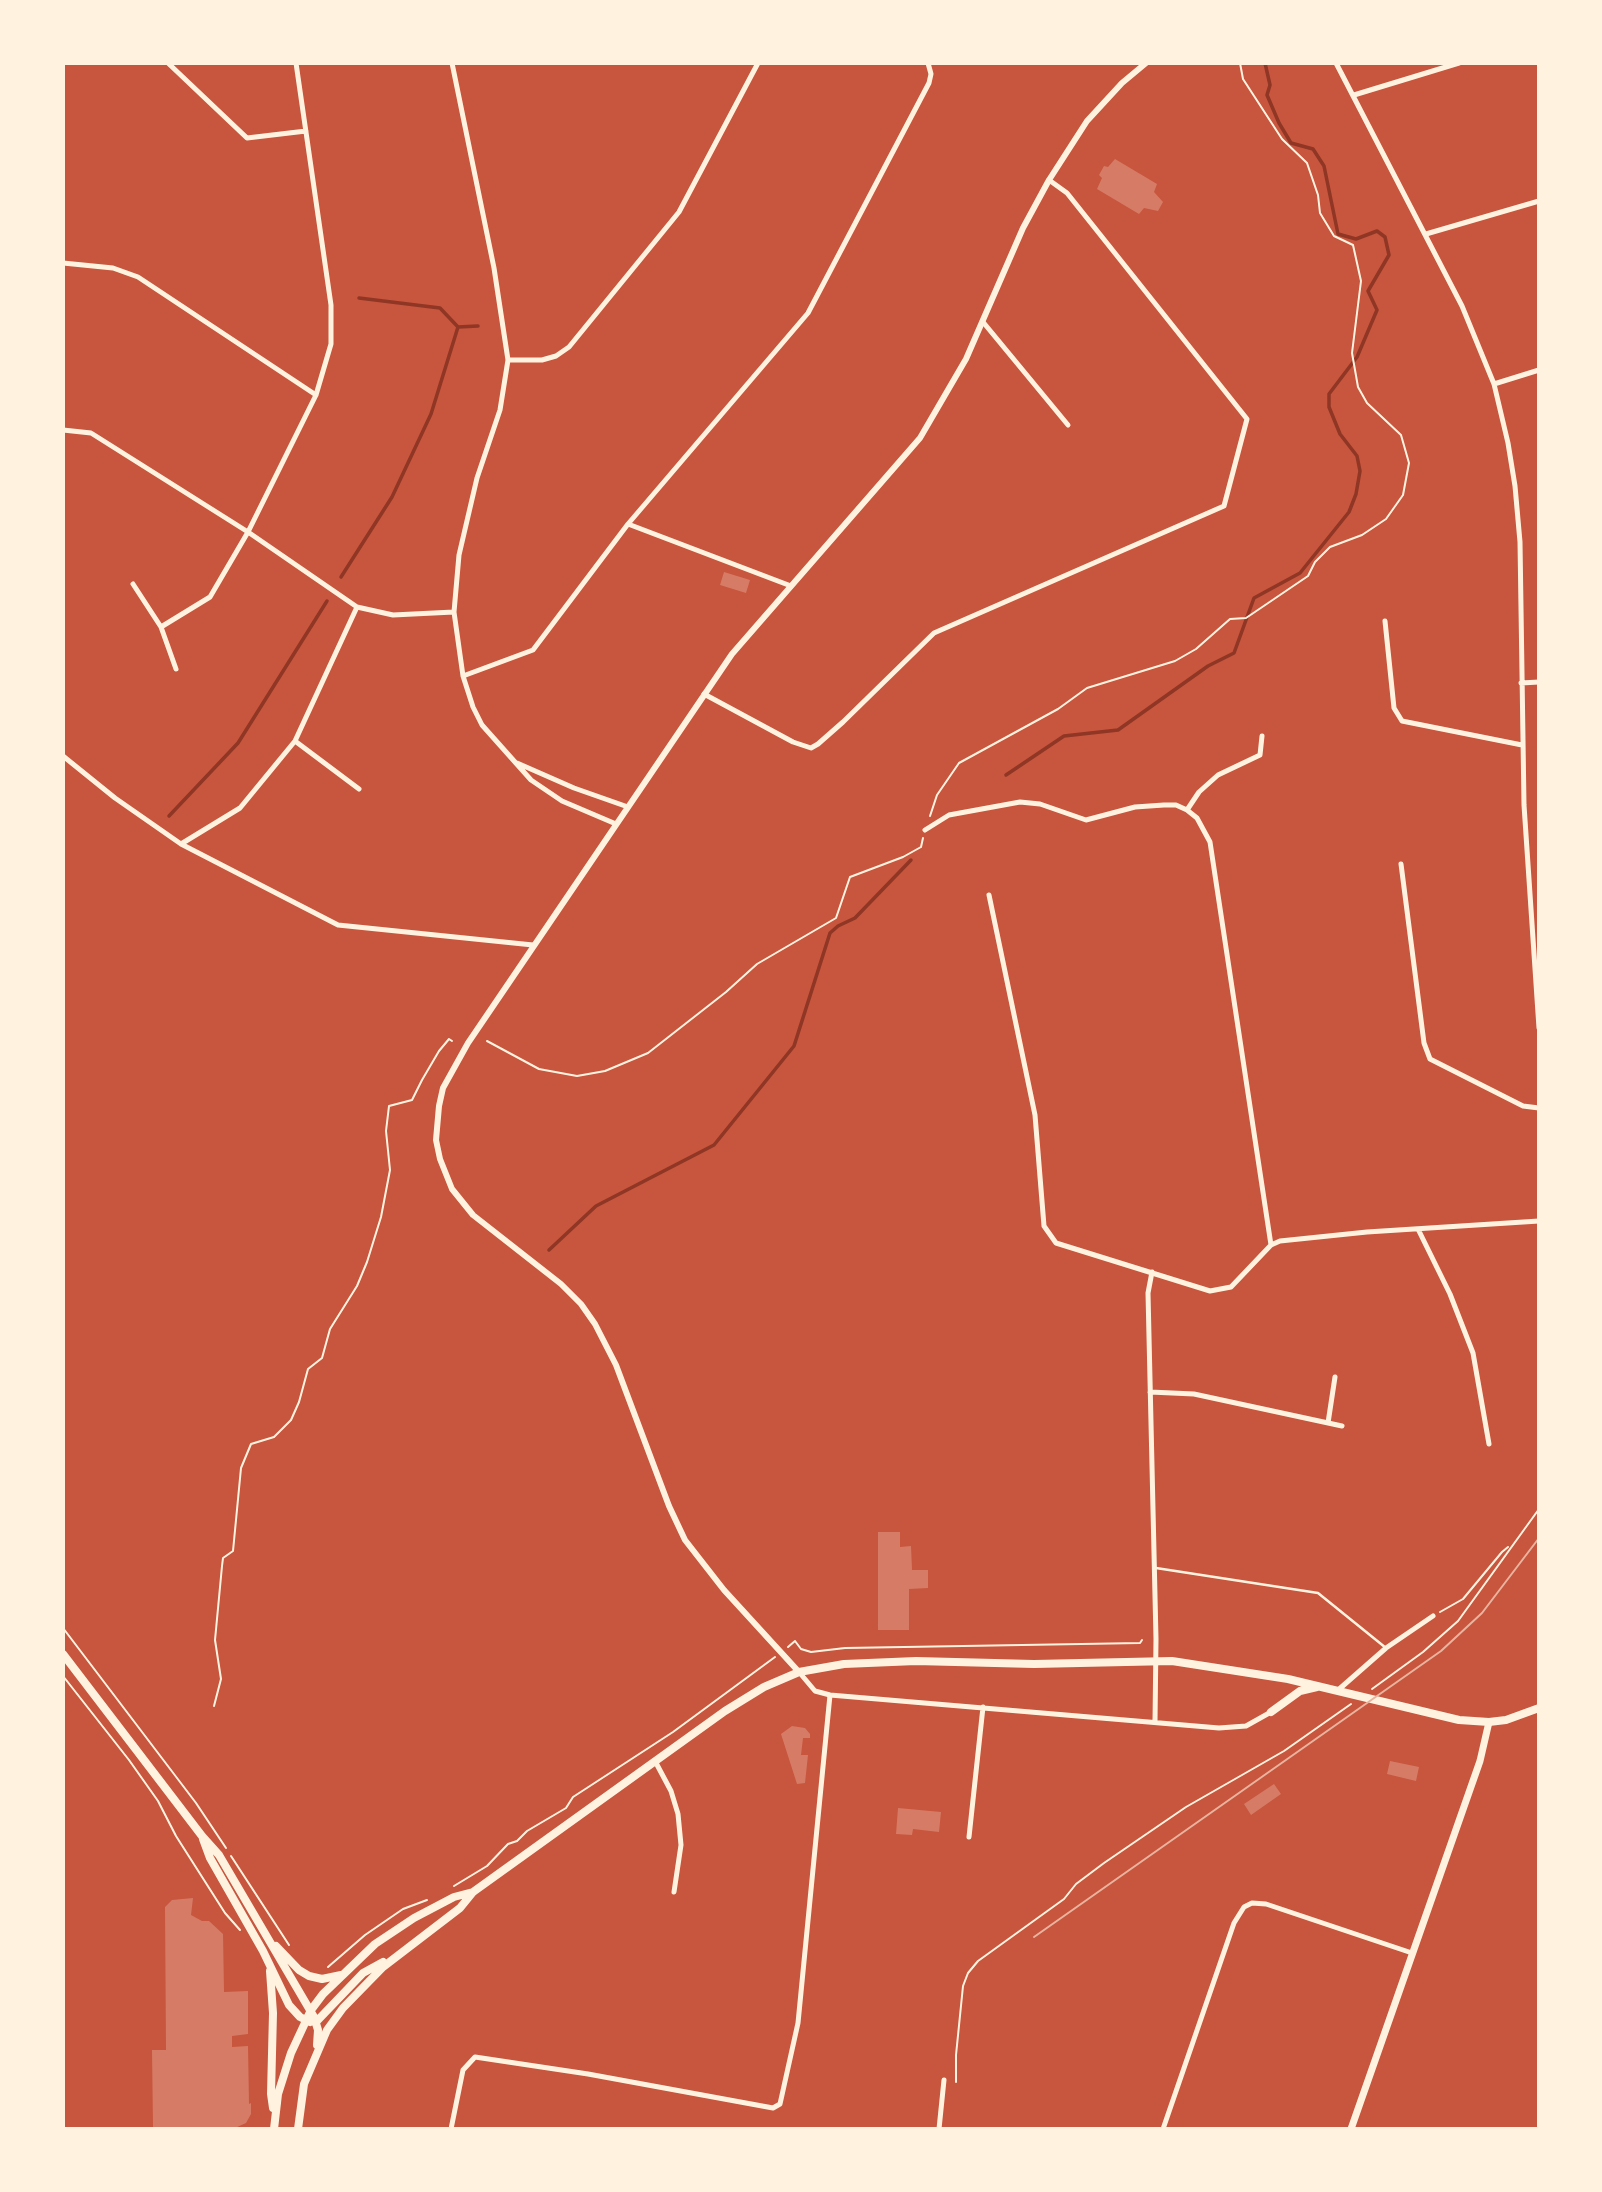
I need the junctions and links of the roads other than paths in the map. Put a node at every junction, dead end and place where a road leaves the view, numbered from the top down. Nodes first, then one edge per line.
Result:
1 (167, 63) edge
2 (296, 63) edge
3 (452, 63) edge
4 (758, 63) edge
5 (928, 63) edge
6 (1146, 63) edge
7 (1336, 63) edge
8 (1459, 63) edge
9 (1354, 96) junction
10 (306, 131) junction
11 (1049, 180) junction
12 (1539, 201) edge
13 (1426, 234) junction
14 (63, 263) edge
15 (983, 322) junction
16 (508, 360) junction
17 (1539, 370) edge
18 (1494, 384) junction
19 (316, 395) junction
20 (1068, 425) dead end
21 (63, 430) edge
22 (628, 524) junction
23 (248, 532) junction
24 (133, 584) dead end
25 (791, 586) junction
26 (357, 607) junction
27 (454, 612) junction
28 (1385, 621) dead end
29 (161, 627) junction
30 (176, 669) dead end
31 (463, 676) junction
32 (1539, 682) edge
33 (1521, 683) junction
34 (704, 694) junction
35 (1262, 736) dead end
36 (295, 741) junction
37 (1522, 745) junction
38 (63, 756) edge
39 (512, 760) junction
40 (359, 789) dead end
41 (628, 807) junction
42 (1187, 810) junction
43 (616, 824) junction
44 (925, 830) road end
45 (181, 844) junction
46 (1401, 864) dead end
47 (989, 895) dead end
48 (533, 945) junction
49 (1539, 1028) edge
50 (1539, 1108) edge
51 (1539, 1221) edge
52 (1418, 1229) junction
53 (1271, 1245) junction
54 (1152, 1272) junction
55 (1335, 1377) dead end
56 (1150, 1392) junction
57 (1328, 1423) junction
58 (1342, 1426) dead end
59 (1489, 1444) dead end
60 (1154, 1568) junction
61 (1433, 1616) road end
62 (1386, 1648) junction
63 (63, 1654) edge
64 (1156, 1661) junction
65 (799, 1672) junction
66 (1320, 1687) junction
67 (1337, 1691) junction
68 (830, 1695) junction
69 (983, 1707) junction
70 (1539, 1708) edge
71 (1271, 1712) joint
72 (1155, 1722) junction
73 (1489, 1722) junction
74 (655, 1761) junction
75 (202, 1836) junction
76 (969, 1837) dead end
77 (473, 1892) junction
78 (674, 1892) dead end
79 (271, 1942) junction
80 (1412, 1954) junction
81 (395, 1956) junction
82 (270, 1968) junction
83 (344, 1973) junction
84 (311, 2010) junction
85 (306, 2020) junction
86 (316, 2022) junction
87 (316, 2052) junction
88 (944, 2080) dead end
89 (275, 2118) junction
90 (274, 2129) edge
91 (298, 2129) edge
92 (451, 2129) edge
93 (939, 2129) edge
94 (1163, 2129) edge
95 (1351, 2129) edge

1 - 10 street
2 - 10 street
3 - 16 street
4 - 16 street
5 - 22 street
6 - 11 street
7 - 9 street
8 - 9 street
9 - 13 street
10 - 19 street
11 - 15 street
11 - 34 street
12 - 13 street
13 - 18 street
14 - 19 street
15 - 20 street
15 - 25 street
16 - 27 street
17 - 18 street
18 - 33 street
19 - 23 street
21 - 23 street
22 - 25 street
22 - 31 street
23 - 26 street
23 - 29 street
24 - 29 street
25 - 34 street
26 - 27 street
26 - 36 street
27 - 31 street
28 - 37 street
29 - 30 street
31 - 39 street
32 - 33 street
33 - 37 street
34 - 41 street
35 - 42 street
36 - 40 street
36 - 45 street
37 - 49 street
38 - 45 street
39 - 41 street
39 - 43 street
41 - 43 street
42 - 44 street
42 - 53 street
43 - 48 street
45 - 48 street
46 - 50 street
47 - 54 street
48 - 65 street
51 - 52 street
52 - 53 street
52 - 59 street
53 - 54 street
54 - 56 street
55 - 57 street
56 - 57 street
56 - 60 street
57 - 58 street
60 - 62 lane
60 - 64 street
61 - 62 street
62 - 67 street
63 - 75 highway
64 - 65 highway
64 - 66 highway
64 - 72 street
65 - 68 street
65 - 74 highway
66 - 67 highway
66 - 71 highway
67 - 73 highway
68 - 69 street
68 - 92 street
69 - 72 street
69 - 76 street
70 - 73 highway
71 - 72 street
73 - 80 main road
74 - 77 highway
74 - 78 street
75 - 79 highway
75 - 82 highway
77 - 81 highway
77 - 83 highway
79 - 83 highway
79 - 84 highway
80 - 94 street
80 - 95 main road
81 - 86 highway
81 - 87 highway
82 - 85 highway
82 - 89 highway
83 - 84 highway
84 - 85 highway
84 - 86 highway
85 - 86 highway
85 - 89 highway
86 - 87 highway
87 - 91 highway
88 - 93 street
89 - 90 highway

